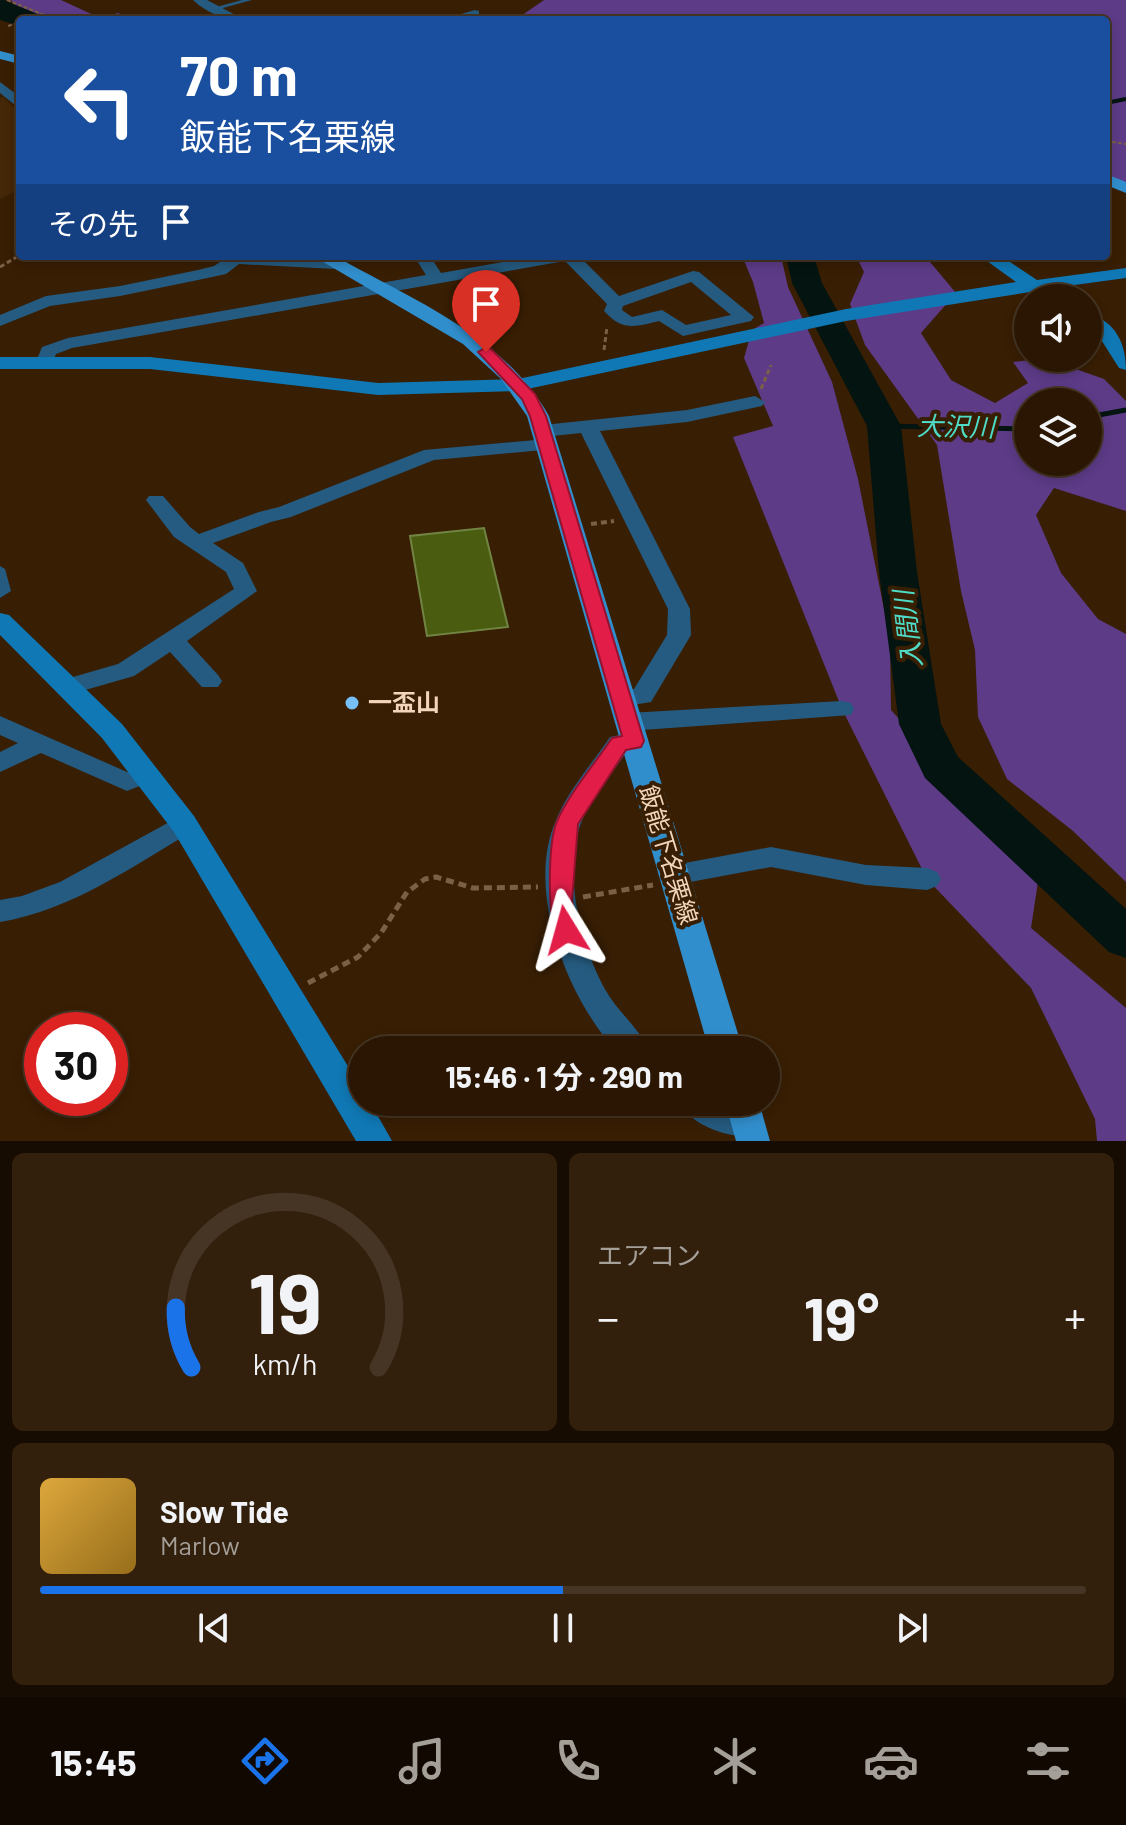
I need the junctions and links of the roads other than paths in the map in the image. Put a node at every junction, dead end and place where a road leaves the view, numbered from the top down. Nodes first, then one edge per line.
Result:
1 (199, 0) edge
2 (249, 0) edge
3 (212, 9) junction
4 (475, 14) dead end
5 (229, 16) edge
6 (466, 16) edge
7 (231, 260) edge
8 (267, 260) edge
9 (425, 260) edge
10 (543, 260) edge
11 (571, 260) edge
12 (995, 260) edge
13 (336, 264) edge
14 (1126, 273) edge
15 (436, 278) junction
16 (1030, 284) edge
17 (1039, 284) edge
18 (1014, 287) edge
19 (379, 288) junction
20 (310, 300) junction
21 (614, 307) junction
22 (0, 321) edge
23 (1102, 330) edge
24 (45, 362) junction
25 (0, 363) edge
26 (1126, 364) edge
27 (518, 385) junction
28 (755, 402) road end
29 (588, 427) junction
30 (545, 438) junction
31 (156, 500) dead end
32 (197, 542) junction
33 (0, 569) edge
34 (0, 615) edge
35 (173, 640) junction
36 (210, 681) dead end
37 (68, 687) junction
38 (842, 709) dead end
39 (628, 721) junction
40 (0, 725) edge
41 (40, 743) junction
42 (0, 763) edge
43 (146, 774) junction
44 (184, 824) junction
45 (674, 878) junction
46 (927, 879) dead end
47 (0, 911) edge
48 (621, 1036) edge
49 (722, 1036) edge
50 (716, 1116) edge
51 (748, 1123) edge
52 (375, 1141) edge

1 - 3 street
2 - 3 lane
3 - 5 street
4 - 6 street
7 - 22 street
8 - 13 street
9 - 15 street
10 - 15 street
11 - 21 street
12 - 16 street
13 - 19 main road, 飯能下名栗線
13 - 20 street
14 - 17 street
15 - 19 street
18 - 27 street
19 - 20 street
19 - 27 main road, 飯能下名栗線
20 - 24 street
21 - 21 street
23 - 26 street
24 - 25 street
24 - 27 street
27 - 30 main road, 飯能下名栗線
28 - 29 street
29 - 30 street
29 - 39 street
30 - 32 street
30 - 39 main road, 飯能下名栗線
31 - 32 street
32 - 35 street
33 - 34 lane
34 - 37 street
35 - 36 street
35 - 37 street
37 - 43 street
38 - 39 street
39 - 45 main road, 飯能下名栗線
39 - 48 street
40 - 41 street
41 - 42 street
41 - 43 street
43 - 44 street
44 - 47 street
44 - 52 street
45 - 46 street
45 - 49 main road, 飯能下名栗線
50 - 51 street

